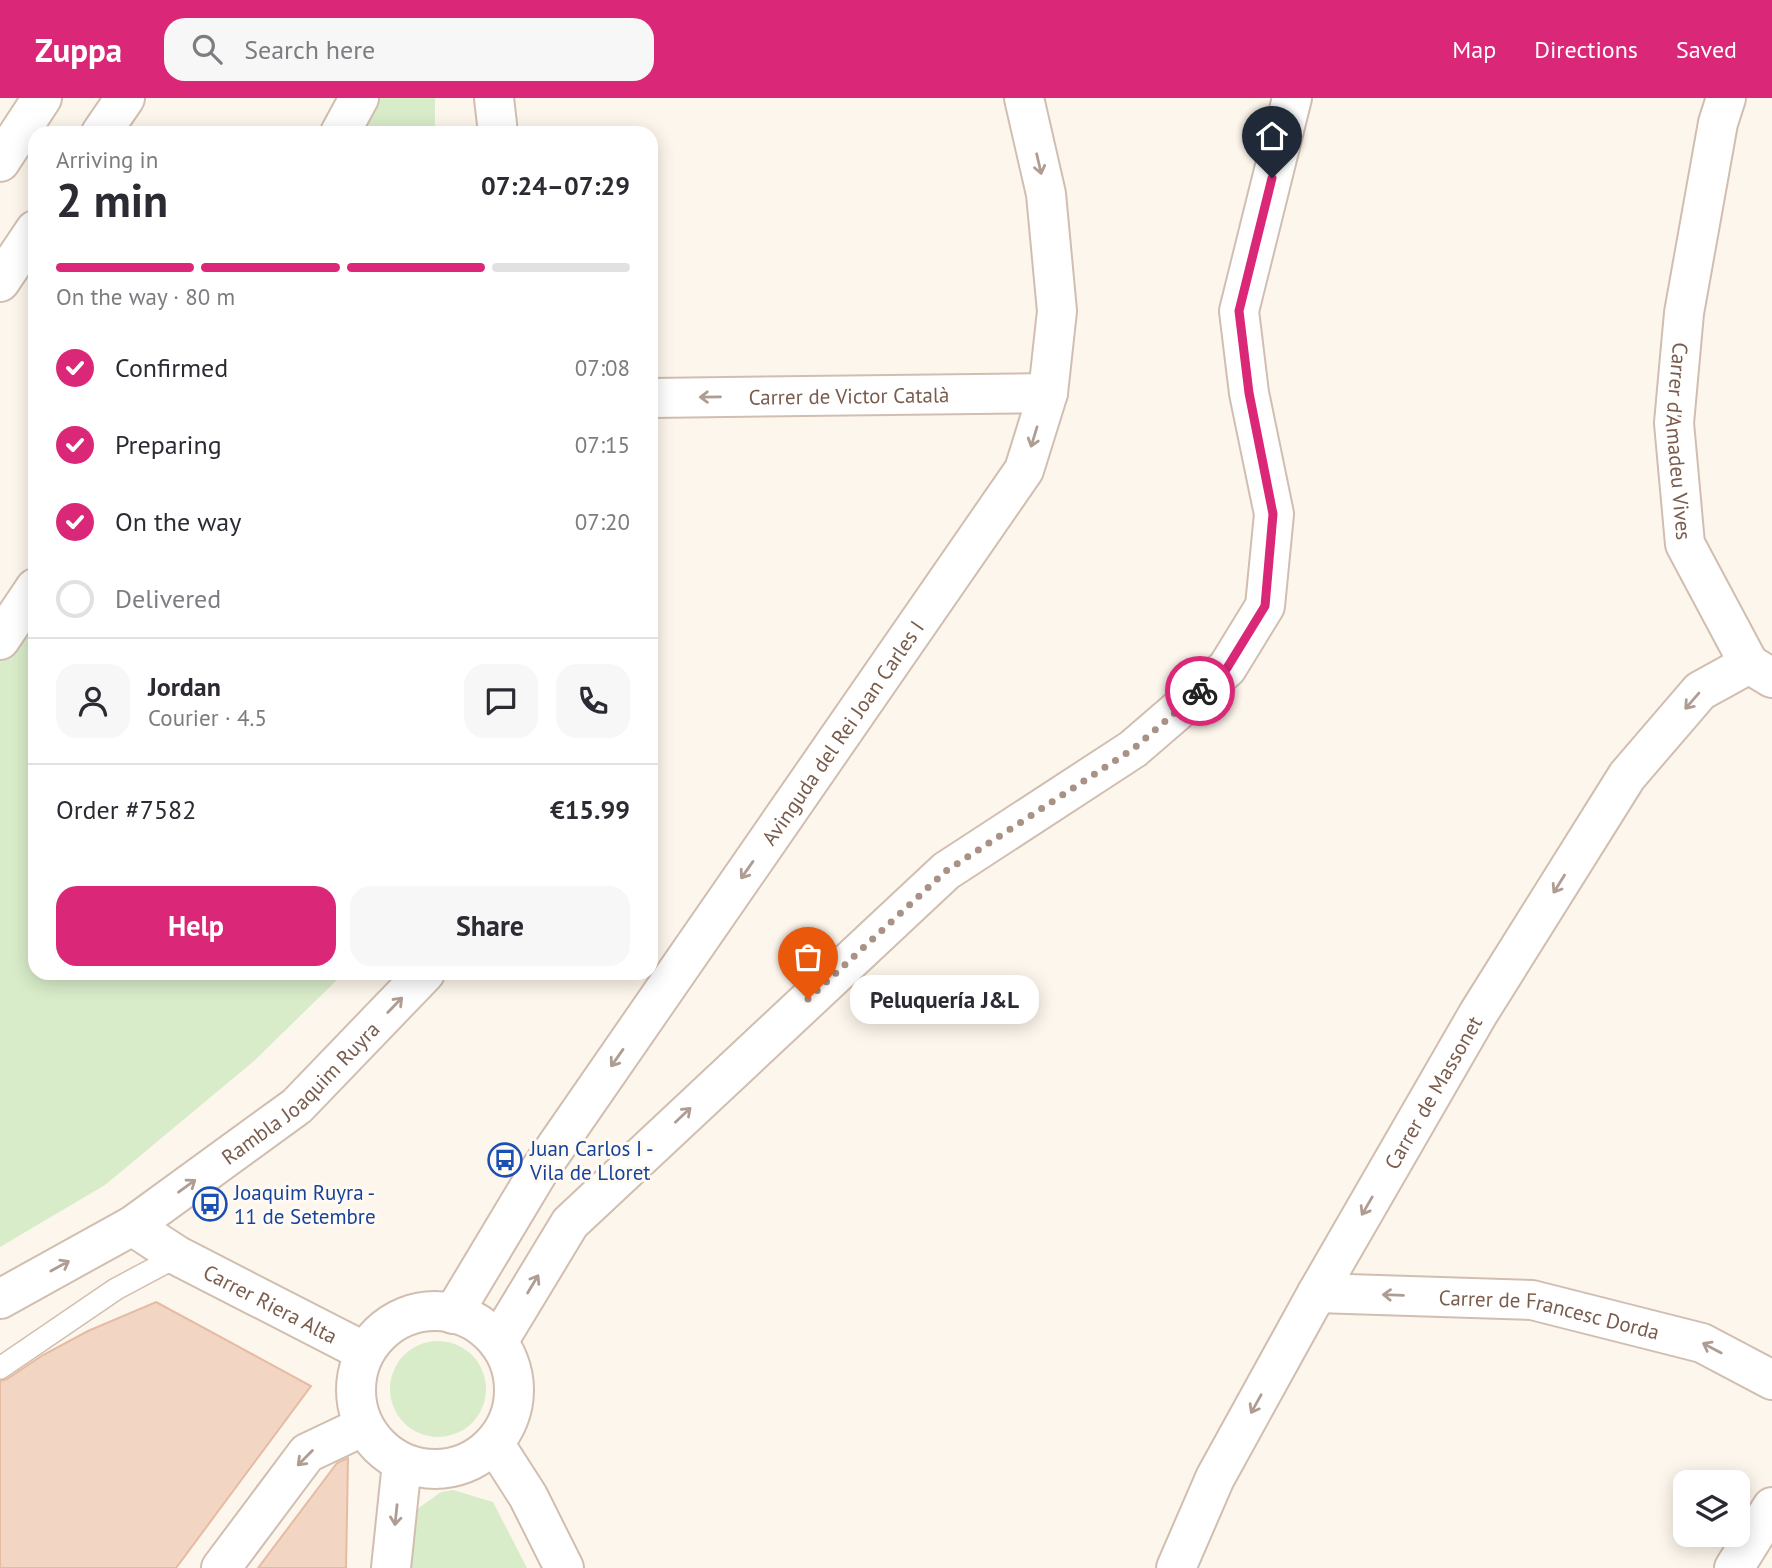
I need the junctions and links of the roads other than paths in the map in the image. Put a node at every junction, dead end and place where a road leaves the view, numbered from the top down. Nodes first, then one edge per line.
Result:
1 (42, 98) edge
2 (125, 98) edge
3 (359, 98) edge
4 (494, 98) edge
5 (1024, 98) edge
6 (1292, 98) edge
7 (1726, 98) edge
8 (106, 126) edge
9 (344, 126) edge
10 (497, 126) edge
11 (0, 162) edge
12 (28, 240) edge
13 (0, 282) edge
14 (1048, 393) junction
15 (658, 398) edge
16 (28, 598) edge
17 (0, 640) edge
18 (1760, 671) edge
19 (418, 980) edge
20 (132, 1226) junction
21 (178, 1256) junction
22 (1317, 1293) junction
23 (0, 1299) edge
24 (453, 1314) junction
25 (498, 1342) junction
26 (365, 1352) junction
27 (0, 1368) edge
28 (1772, 1380) edge
29 (364, 1426) junction
30 (494, 1443) junction
31 (402, 1463) junction
32 (1772, 1507) edge
33 (221, 1568) edge
34 (391, 1568) edge
35 (564, 1568) edge
36 (1176, 1568) edge
37 (1734, 1568) edge

1 - 11 street
2 - 8 street
3 - 9 street
4 - 10 street
5 -> 14 street, Avinguda del Rei Joan Carles I
25 -> 6 street
7 - 18 street, Carrer d'Amadeu Vives
12 - 13 street
14 -> 15 street, Carrer de Victor Català
14 -> 24 street, Avinguda del Rei Joan Carles I
16 - 17 street
18 -> 22 street, Carrer de Massonet
20 -> 19 street, Rambla Joaquim Ruyra
20 - 21 street, Carrer Riera Alta
23 -> 20 street, Rambla Joaquim Ruyra
21 - 26 street, Carrer Riera Alta
21 - 27 lane
28 -> 22 street, Carrer de Francesc Dorda
22 -> 36 street, Carrer de Massonet
24 - 25 street
24 - 26 street
25 - 30 street
26 - 29 street
29 - 31 street
29 -> 33 street
30 - 31 street
30 - 35 street
31 -> 34 street
32 - 37 street

